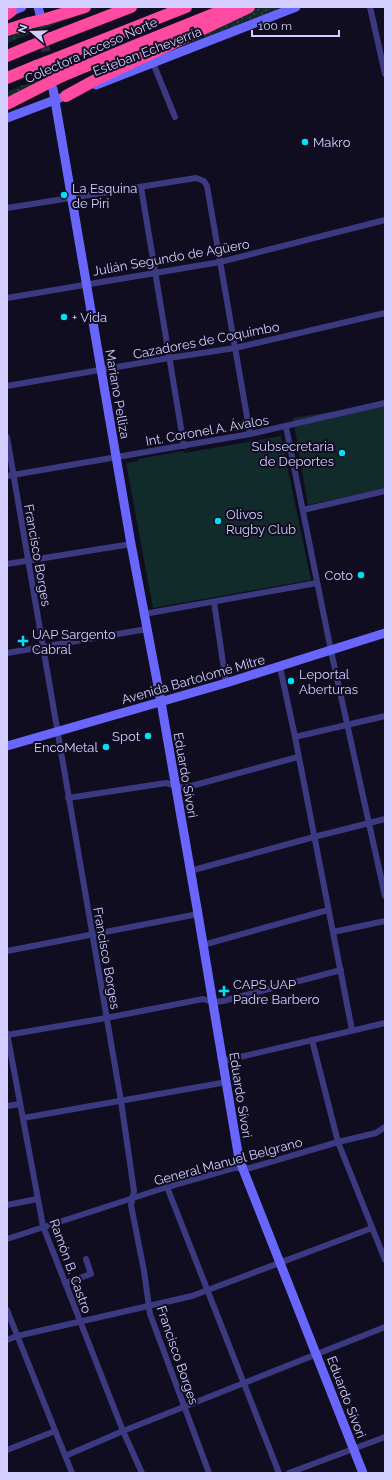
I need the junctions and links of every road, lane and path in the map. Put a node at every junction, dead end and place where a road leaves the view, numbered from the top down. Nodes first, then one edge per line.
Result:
1 (85, 7) edge
2 (131, 7) edge
3 (186, 7) edge
4 (231, 7) edge
5 (249, 7) edge
6 (296, 7) edge
7 (370, 7) edge
8 (41, 13) edge
9 (7, 30) edge
10 (7, 56) edge
11 (153, 63) junction
12 (385, 74) edge
13 (7, 78) edge
14 (52, 89) tunnel mouth
15 (60, 98) junction
16 (7, 104) edge
17 (175, 117) dead end
18 (7, 118) edge
19 (141, 187) junction
20 (70, 197) junction
21 (7, 208) edge
22 (385, 220) edge
23 (220, 262) junction
24 (155, 273) junction
25 (86, 284) junction
26 (7, 298) edge
27 (385, 313) edge
28 (235, 348) junction
29 (169, 358) junction
30 (101, 370) junction
31 (7, 386) edge
32 (385, 403) edge
33 (286, 427) junction
34 (250, 434) junction
35 (7, 437) edge
36 (184, 446) junction
37 (116, 457) junction
38 (10, 475) edge
39 (385, 491) edge
40 (303, 510) junction
41 (131, 544) junction
42 (28, 560) junction
43 (7, 564) edge
44 (317, 582) junction
45 (214, 602) junction
46 (144, 614) junction
47 (147, 629) junction
48 (385, 634) edge
49 (43, 647) junction
50 (331, 651) junction
51 (7, 653) edge
52 (280, 667) junction
53 (226, 683) junction
54 (161, 702) junction
55 (385, 716) edge
56 (348, 724) junction
57 (57, 731) junction
58 (294, 737) junction
59 (7, 746) edge
60 (298, 757) junction
61 (175, 786) junction
62 (68, 798) junction
63 (385, 819) edge
64 (369, 823) junction
65 (314, 837) junction
66 (190, 871) junction
67 (385, 896) edge
68 (328, 910) junction
69 (198, 914) junction
70 (385, 921) edge
71 (333, 932) junction
72 (92, 935) junction
73 (203, 945) junction
74 (7, 951) edge
75 (341, 970) junction
76 (212, 1002) junction
77 (106, 1018) junction
78 (385, 1022) edge
79 (352, 1030) junction
80 (7, 1034) edge
81 (312, 1040) junction
82 (223, 1061) junction
83 (227, 1082) junction
84 (120, 1101) junction
85 (20, 1104) junction
86 (7, 1106) edge
87 (23, 1118) junction
88 (385, 1127) edge
89 (338, 1142) junction
90 (241, 1168) junction
91 (167, 1187) junction
92 (133, 1198) junction
93 (37, 1199) junction
94 (7, 1205) edge
95 (43, 1226) junction
96 (372, 1228) junction
97 (7, 1239) edge
98 (382, 1244) edge
99 (86, 1259) dead end
100 (385, 1260) edge
101 (280, 1263) junction
102 (65, 1283) junction
103 (208, 1290) junction
104 (149, 1306) junction
105 (7, 1310) edge
106 (79, 1321) junction
107 (385, 1327) edge
108 (17, 1336) junction
109 (7, 1340) edge
110 (317, 1354) junction
111 (243, 1384) junction
112 (185, 1407) junction
113 (55, 1431) junction
114 (123, 1431) junction
115 (385, 1437) edge
116 (353, 1449) junction
117 (7, 1450) edge
118 (65, 1456) junction
119 (72, 1473) edge
120 (142, 1473) edge
121 (210, 1473) edge
122 (279, 1473) edge
123 (289, 1473) edge
124 (363, 1473) edge

1 - 8 highway
2 - 10 highway, bridge
3 - 13 highway, bridge
4 - 16 highway, Colectora Acceso Norte, bridge
5 - 15 highway
6 - 11 street, Esteban Echeverría
7 - 12 street
8 - 9 highway, bridge
11 - 15 street, Esteban Echeverría
11 - 17 street
14 - 15 street, Mariano Pelliza
15 - 18 street, Esteban Echeverría
15 - 20 street, Mariano Pelliza
19 - 20 street
19 - 23 street
19 - 24 street
20 - 21 street
20 - 25 street, Mariano Pelliza
22 - 23 street, Julián Segundo de Agüero
23 - 24 street, Julián Segundo de Agüero
23 - 28 street
24 - 25 street, Julián Segundo de Agüero
24 - 29 street
25 - 26 street, Julián Segundo de Agüero
25 - 30 street, Mariano Pelliza
27 - 28 street, Cazadores de Coquimbo
28 - 29 street, Cazadores de Coquimbo
28 - 34 street
29 - 30 street, Cazadores de Coquimbo
29 - 36 street
30 - 31 street, Cazadores de Coquimbo
30 - 37 street, Mariano Pelliza
32 - 33 street, Int. Coronel A. Ávalos
33 - 34 street, Int. Coronel A. Ávalos
33 - 40 street
34 - 36 street, Int. Coronel A. Ávalos
35 - 38 street, Francisco Borges
36 - 37 street, Int. Coronel A. Ávalos
37 - 38 street, Int. Coronel A. Ávalos
37 - 41 street, Mariano Pelliza
38 - 42 street, Francisco Borges
39 - 40 street
40 - 44 street
41 - 42 street
41 - 46 street, Mariano Pelliza
42 - 43 street
42 - 49 street, Francisco Borges
44 - 45 street
44 - 50 street
45 - 46 street
45 - 53 street
46 - 47 street, Mariano Pelliza
47 - 49 street
47 - 54 street, Mariano Pelliza
48 - 50 street, Avenida Bartolomé Mitre
49 - 51 street
49 - 57 street, Francisco Borges
50 - 52 street, Avenida Bartolomé Mitre
50 - 56 street
52 - 53 street, Avenida Bartolomé Mitre
52 - 58 street
53 - 54 street, Avenida Bartolomé Mitre
54 - 57 street, Avenida Bartolomé Mitre
54 - 61 street, Eduardo Sívori
55 - 56 street
56 - 58 street
56 - 64 street
57 - 59 street, Avenida Bartolomé Mitre
57 - 62 street, Francisco Borges
58 - 60 street
60 - 61 street
60 - 65 street
61 - 62 street
61 - 66 street, Eduardo Sívori
62 - 72 street, Francisco Borges
63 - 64 street
64 - 65 street
64 - 67 street
65 - 66 street
65 - 68 street
66 - 69 street, Eduardo Sívori
68 - 71 street
68 - 73 street
69 - 72 street
69 - 73 street, Eduardo Sívori
70 - 71 street
71 - 75 street
72 - 74 street
72 - 77 street, Francisco Borges
73 - 76 street, Eduardo Sívori
75 - 76 street
75 - 79 street
76 - 77 street
76 - 82 street, Eduardo Sívori
77 - 80 street
77 - 84 street, Francisco Borges
78 - 79 street
79 - 81 street
80 - 85 street, Ramón B. Castro
81 - 82 street
81 - 89 street
82 - 83 street, Eduardo Sívori
83 - 84 street
83 - 90 street, Eduardo Sívori
84 - 87 street
84 - 92 street, Francisco Borges
85 - 86 street
85 - 87 street, Ramón B. Castro
87 - 93 street, Ramón B. Castro
88 - 89 street, General Manuel Belgrano
89 - 90 street, General Manuel Belgrano
89 - 96 street
90 - 91 street, General Manuel Belgrano
90 - 101 street, Eduardo Sívori
91 - 92 street, General Manuel Belgrano
91 - 103 street
92 - 95 street, General Manuel Belgrano
92 - 104 street, Francisco Borges
93 - 94 street
93 - 95 street, Ramón B. Castro
95 - 97 street, General Manuel Belgrano
95 - 102 street, Ramón B. Castro
96 - 98 street
96 - 101 street
98 - 100 street
99 - 102 street
101 - 103 street
101 - 110 street, Eduardo Sívori
102 - 106 street, Ramón B. Castro
103 - 104 street
103 - 111 street
104 - 106 street
104 - 112 street, Francisco Borges
105 - 108 street
106 - 108 street
106 - 114 street, Ramón B. Castro
107 - 110 street
108 - 109 street
108 - 113 street
110 - 111 street
110 - 116 street, Eduardo Sívori
111 - 112 street
111 - 122 street
112 - 114 street
112 - 121 street, Francisco Borges
113 - 117 street
113 - 118 street
114 - 118 street
114 - 120 street, Ramón B. Castro
115 - 116 street
116 - 123 street
116 - 124 street, Eduardo Sívori
118 - 119 street

